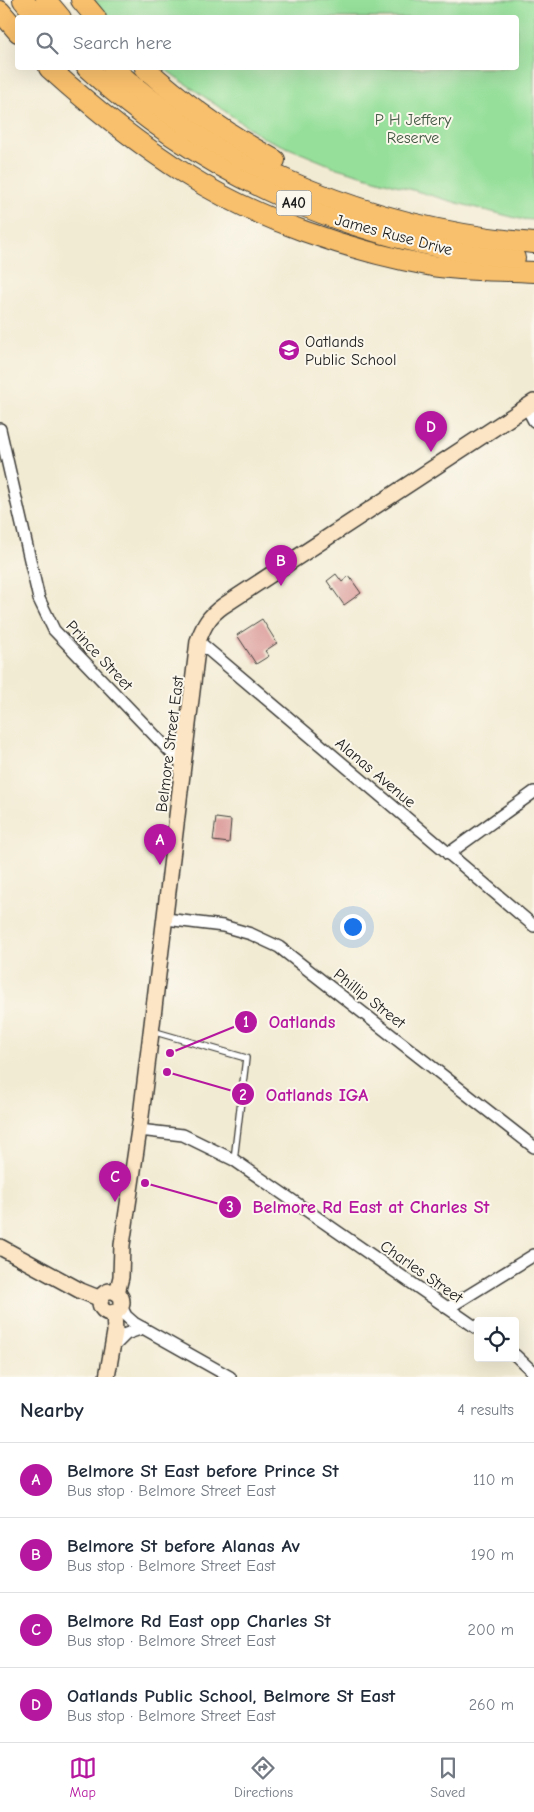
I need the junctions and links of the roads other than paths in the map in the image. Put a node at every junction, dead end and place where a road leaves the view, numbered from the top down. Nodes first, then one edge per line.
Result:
1 (23, 0) edge
2 (46, 0) edge
3 (81, 0) edge
4 (0, 11) edge
5 (36, 15) edge
6 (58, 15) edge
7 (94, 15) edge
8 (15, 28) edge
9 (51, 70) edge
10 (89, 70) edge
11 (115, 70) edge
12 (147, 70) edge
13 (508, 241) junction
14 (534, 243) edge
15 (534, 260) edge
16 (534, 272) edge
17 (530, 404) edge
18 (534, 421) edge
19 (0, 429) edge
20 (198, 641) junction
21 (184, 766) junction
22 (534, 792) edge
23 (448, 854) junction
24 (166, 919) junction
25 (534, 926) edge
26 (152, 1031) junction
27 (139, 1130) junction
28 (534, 1147) edge
29 (234, 1160) junction
30 (0, 1247) edge
31 (534, 1255) edge
32 (117, 1304) junction
33 (448, 1308) junction
34 (474, 1326) edge
35 (143, 1328) junction
36 (113, 1347) junction
37 (519, 1359) edge
38 (534, 1373) edge
39 (107, 1377) edge
40 (230, 1377) edge

1 - 5 highway
2 - 6 highway
3 - 7 highway
4 - 8 highway
9 - 16 highway
10 - 15 highway, James Ruse Drive / A40
11 - 13 highway, James Ruse Drive / A40
12 - 13 highway
13 - 14 highway, James Ruse Drive / A40
17 - 18 street
17 - 20 street, Belmore Street East
19 - 21 street, Prince Street
20 - 21 street, Belmore Street East
20 - 23 street, Alanas Avenue
21 - 24 street, Belmore Street East
22 - 23 street
23 - 25 street, Alanas Avenue
24 - 26 street, Belmore Street East
24 - 28 street, Phillip Street
26 - 27 street, Belmore Street East
26 - 29 lane
27 - 29 street, Charles Street
27 - 32 street, Belmore Street East
29 - 33 street, Charles Street
30 - 32 street
31 - 33 street
32 - 35 street
32 - 36 street, Belmore Street East
33 - 34 street, Charles Street
35 - 36 street
35 - 40 street
36 - 39 street, Belmore Street East
37 - 38 street

